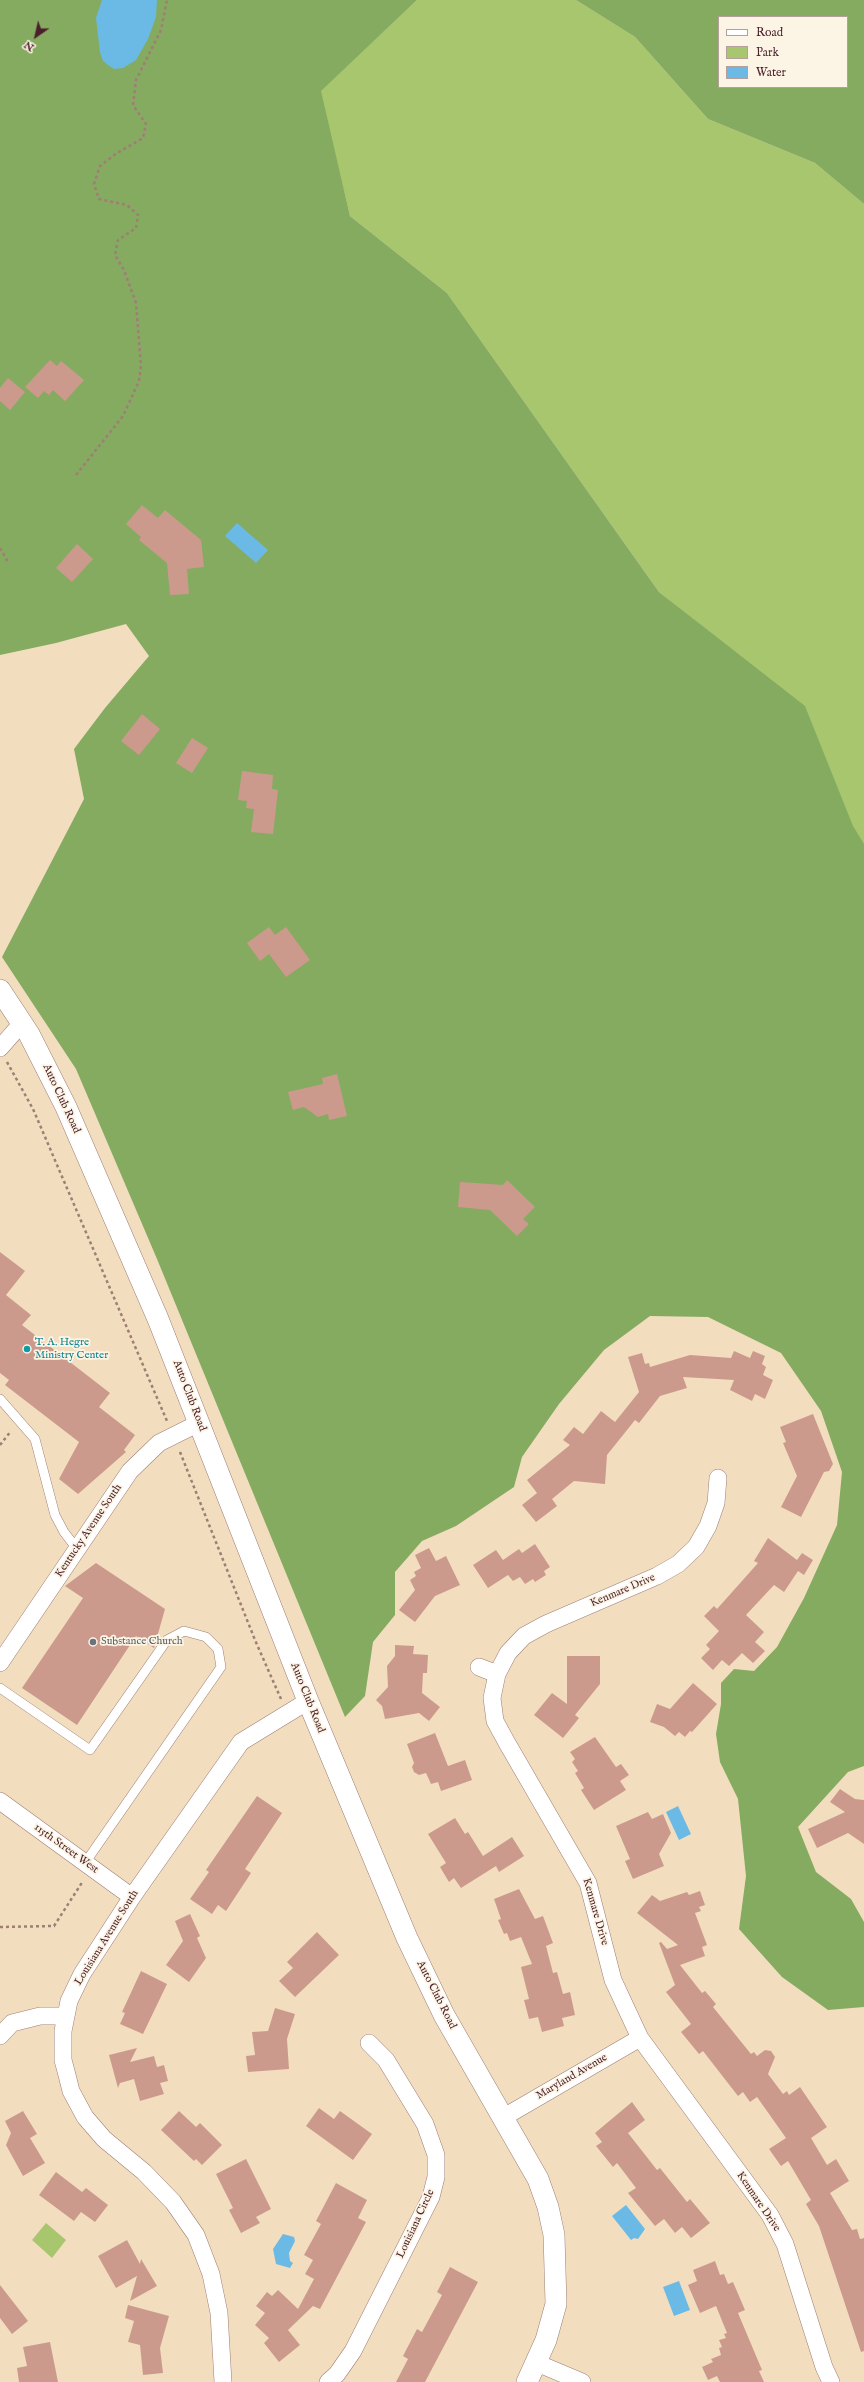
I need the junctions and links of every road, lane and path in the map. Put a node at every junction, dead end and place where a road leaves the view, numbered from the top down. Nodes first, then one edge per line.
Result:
1 (167, 0) edge
2 (76, 475) dead end
3 (0, 548) edge
4 (8, 562) dead end
5 (0, 990) edge
6 (22, 1024) junction
7 (2, 1053) edge
8 (0, 1399) edge
9 (199, 1423) junction
10 (172, 1435) junction
11 (718, 1478) dead end
12 (77, 1549) junction
13 (0, 1663) edge
14 (479, 1667) dead end
15 (497, 1674) junction
16 (0, 1688) edge
17 (308, 1701) junction
18 (286, 1714) junction
19 (0, 1801) edge
20 (89, 1866) junction
21 (132, 1897) junction
22 (0, 1927) edge
23 (66, 2016) junction
24 (0, 2036) edge
25 (640, 2038) junction
26 (369, 2043) dead end
27 (504, 2116) junction
28 (537, 2363) junction
29 (223, 2382) edge
30 (328, 2382) edge
31 (527, 2382) edge
32 (582, 2382) edge
33 (831, 2382) edge

1 - 2 path
3 - 4 path
5 - 6 street, Auto Club Road
6 - 7 street
6 - 9 street, Auto Club Road
7 - 10 path
8 - 12 lane
9 - 10 street, Kentucky Avenue South
9 - 17 street, Auto Club Road
10 - 12 street, Kentucky Avenue South
10 - 18 path
11 - 15 street, Kenmare Drive
12 - 13 street, Kentucky Avenue South
14 - 15 street
15 - 25 street, Kenmare Drive
16 - 20 lane
17 - 18 street, Louisiana Avenue South
17 - 27 street, Auto Club Road
18 - 21 street, Louisiana Avenue South
19 - 20 street, 115th Street West
20 - 21 street, 115th Street West
20 - 22 path
21 - 23 street, Louisiana Avenue South
23 - 24 street
23 - 29 street, Louisiana Avenue South
25 - 27 street, Maryland Avenue
25 - 33 street, Kenmare Drive
26 - 30 street, Louisiana Circle
27 - 28 street, Auto Club Road
28 - 31 street, Auto Club Road
28 - 32 street

